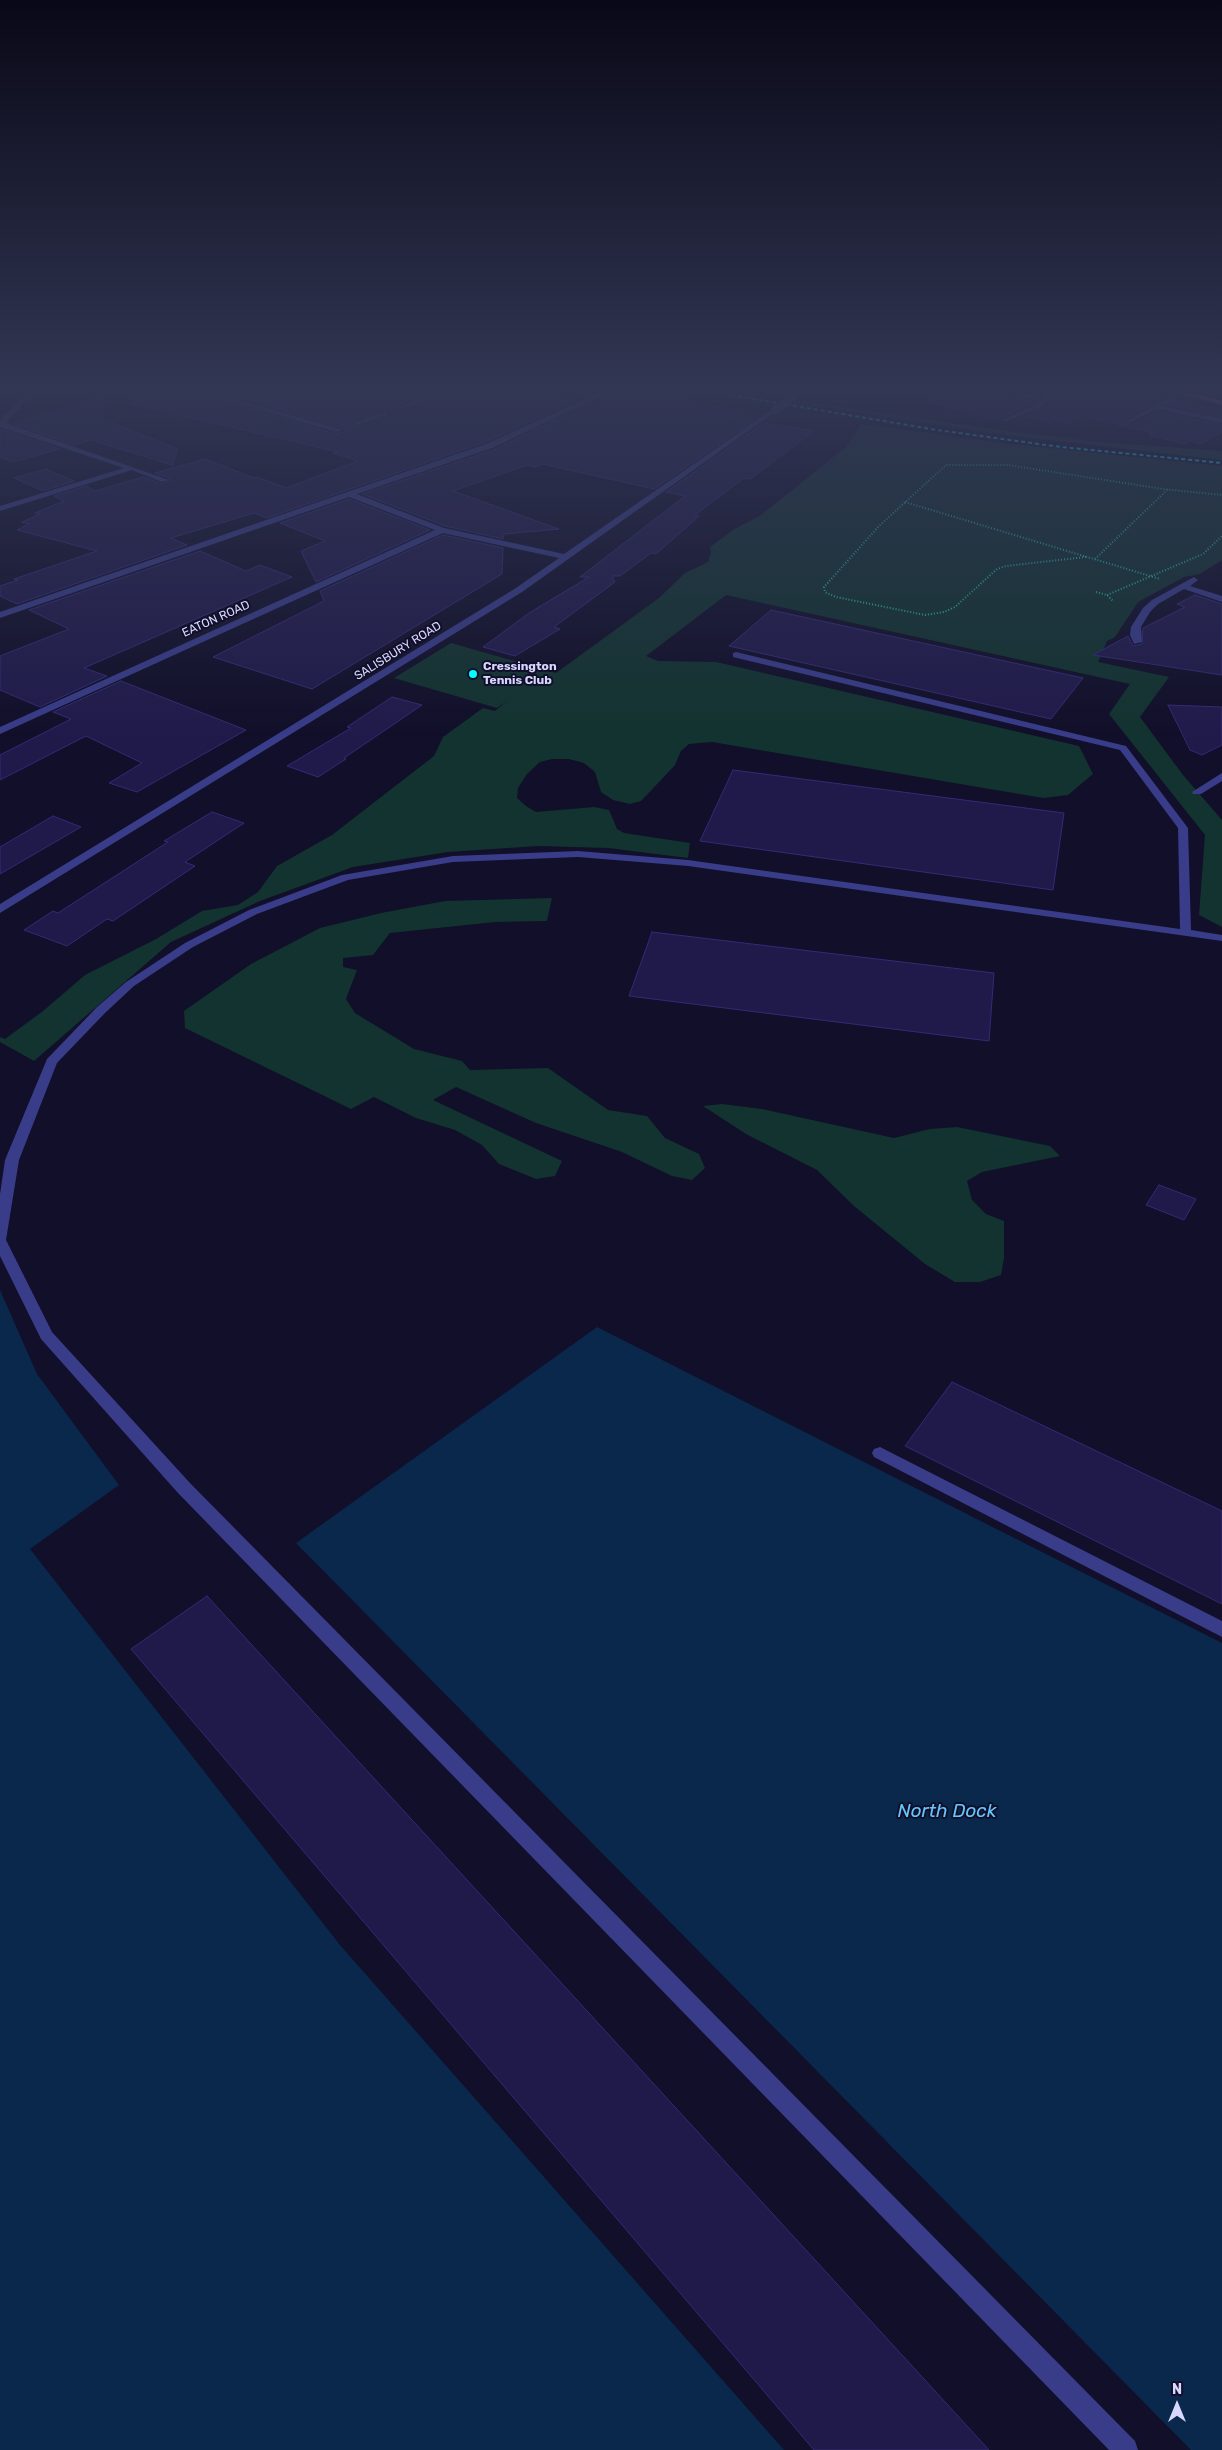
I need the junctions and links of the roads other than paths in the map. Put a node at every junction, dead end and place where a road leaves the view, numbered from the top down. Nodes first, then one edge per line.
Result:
1 (308, 508) edge
2 (386, 508) edge
3 (635, 508) edge
4 (442, 530) junction
5 (565, 557) junction
6 (1194, 580) dead end
7 (1182, 586) junction
8 (1222, 599) edge
9 (0, 615) edge
10 (1137, 642) dead end
11 (736, 655) dead end
12 (0, 731) edge
13 (1222, 776) edge
14 (1197, 792) dead end
15 (0, 909) edge
16 (1186, 934) junction
17 (1222, 938) edge
18 (0, 1238) edge
19 (0, 1242) edge
20 (880, 1453) dead end
21 (1222, 1629) edge
22 (1126, 2450) edge

1 - 9 street
2 - 4 street
3 - 5 street, SALISBURY ROAD, bridge
4 - 5 street
4 - 12 street, EATON ROAD
5 - 15 street, SALISBURY ROAD
6 - 7 street
7 - 8 street
7 - 10 street
11 - 16 lane
13 - 14 street
16 - 17 lane
16 - 18 lane
19 - 22 lane
20 - 21 lane

